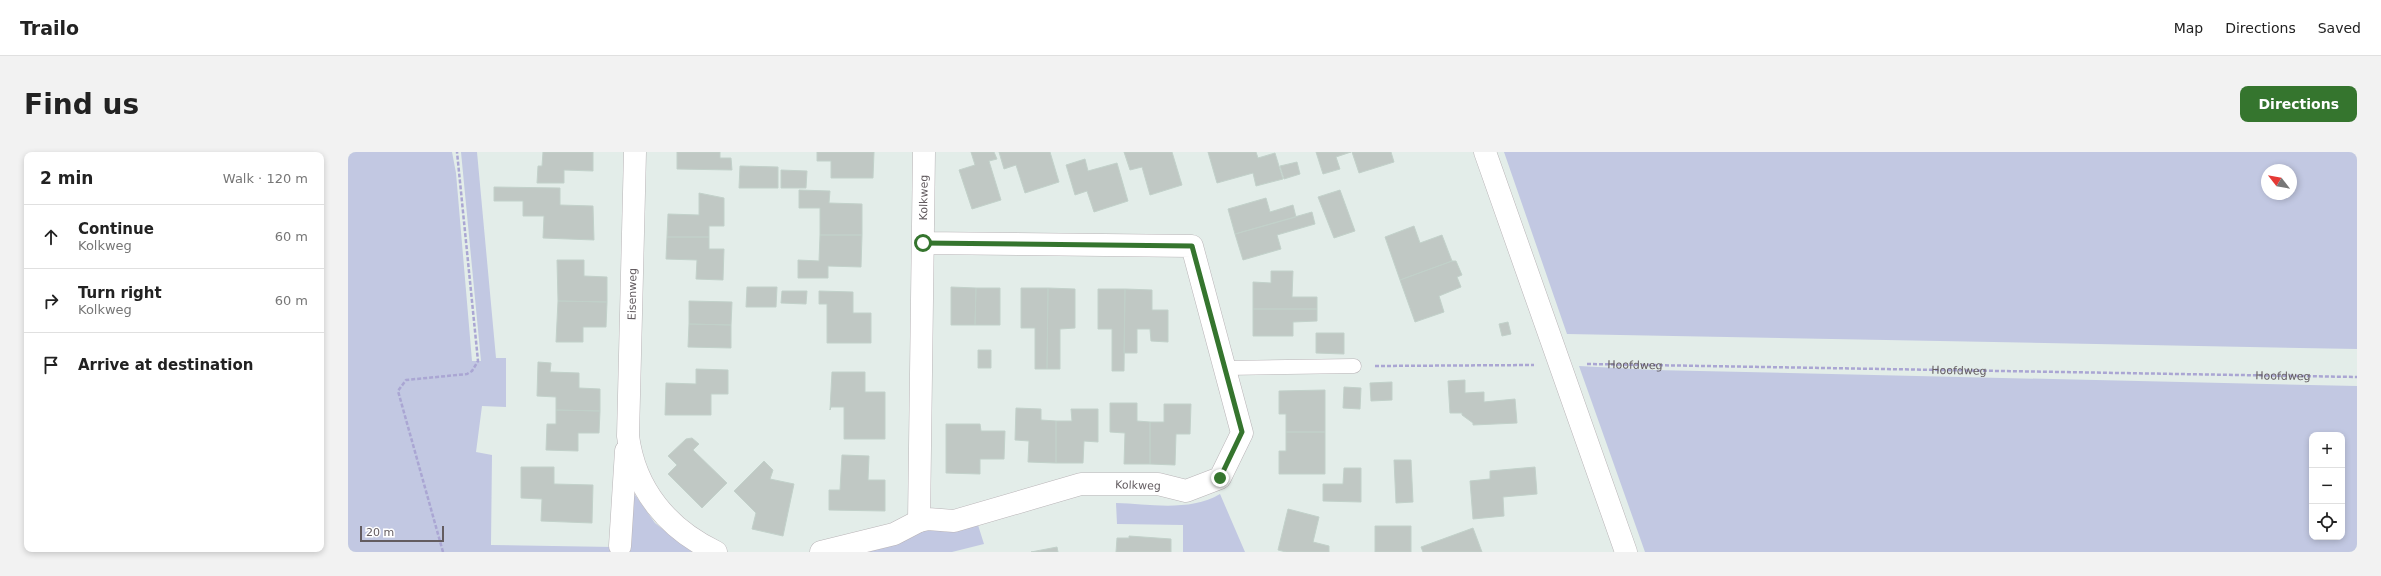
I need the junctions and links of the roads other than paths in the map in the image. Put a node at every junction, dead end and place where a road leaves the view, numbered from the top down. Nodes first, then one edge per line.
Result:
1 (635, 152) edge
2 (924, 152) edge
3 (1485, 152) edge
4 (923, 243) junction
5 (1354, 366) road end
6 (1226, 368) junction
7 (628, 436) junction
8 (919, 521) junction
9 (620, 546) dead end
10 (716, 552) edge
11 (821, 552) edge
12 (1626, 552) edge

1 - 7 street, Eisenweg
2 - 4 street, Kolkweg
3 - 12 street
4 - 6 street, Kolkweg
4 - 8 street, Kolkweg
5 - 6 lane
6 - 8 street, Kolkweg
7 - 9 street, Eisenweg
7 - 10 street, Eisenweg
8 - 11 street

